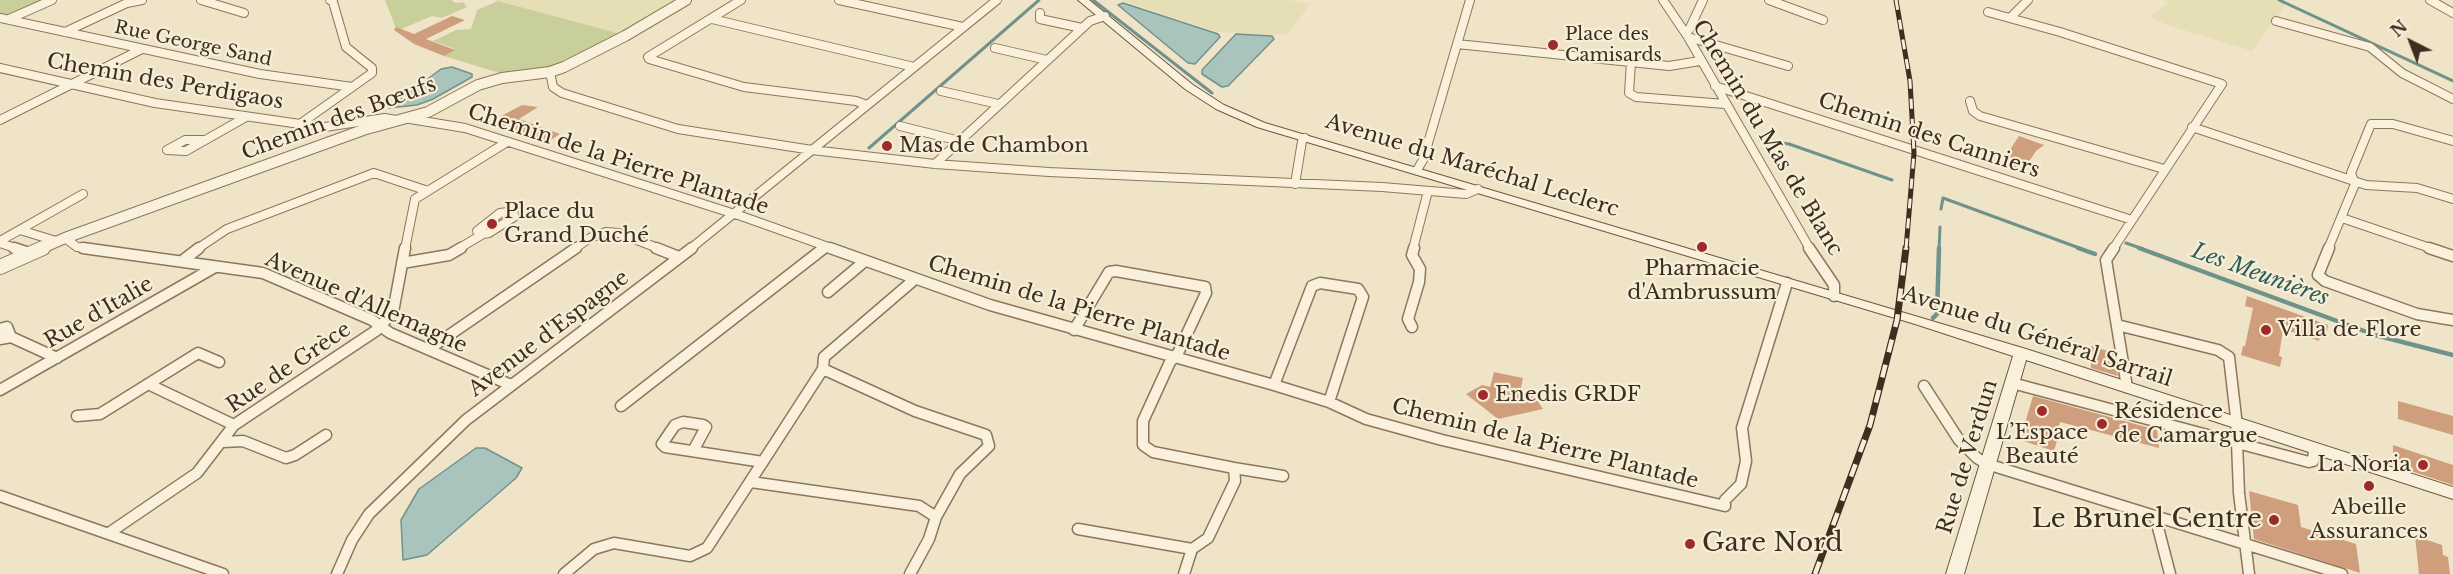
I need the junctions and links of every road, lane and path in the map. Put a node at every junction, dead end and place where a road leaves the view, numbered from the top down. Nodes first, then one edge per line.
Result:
1 (52, 0) edge
2 (142, 0) edge
3 (201, 0) edge
4 (330, 0) edge
5 (686, 0) edge
6 (741, 0) edge
7 (839, 0) edge
8 (997, 0) edge
9 (1083, 0) edge
10 (1470, 0) edge
11 (1663, 0) edge
12 (1703, 0) edge
13 (1769, 0) edge
14 (2028, 0) edge
15 (2430, 0) edge
16 (229, 10) junction
17 (1988, 12) dead end
18 (1040, 13) dead end
19 (2453, 13) edge
20 (244, 14) dead end
21 (219, 15) dead end
22 (1105, 16) junction
23 (0, 18) edge
24 (2010, 18) junction
25 (712, 19) junction
26 (9, 20) junction
27 (1823, 20) dead end
28 (2276, 21) dead end
29 (963, 27) junction
30 (1082, 28) junction
31 (65, 32) junction
32 (1686, 34) junction
33 (1457, 44) junction
34 (994, 48) dead end
35 (142, 49) junction
36 (1047, 60) junction
37 (1700, 61) junction
38 (1631, 62) junction
39 (1788, 66) dead end
40 (914, 67) junction
41 (0, 68) edge
42 (550, 72) junction
43 (69, 85) junction
44 (1714, 86) junction
45 (352, 87) junction
46 (941, 91) dead end
47 (2453, 99) edge
48 (1970, 101) dead end
49 (999, 104) junction
50 (1725, 104) junction
51 (867, 105) junction
52 (429, 116) junction
53 (246, 117) junction
54 (0, 120) edge
55 (300, 124) junction
56 (362, 126) junction
57 (900, 126) dead end
58 (325, 127) junction
59 (2192, 127) junction
60 (345, 137) junction
61 (1305, 138) junction
62 (204, 140) dead end
63 (960, 141) junction
64 (2453, 141) edge
65 (507, 142) junction
66 (812, 150) junction
67 (935, 164) junction
68 (2164, 169) junction
69 (1417, 170) junction
70 (2354, 179) junction
71 (1295, 184) junction
72 (1478, 189) junction
73 (428, 191) junction
74 (1428, 191) junction
75 (83, 194) dead end
76 (2453, 199) edge
77 (735, 215) junction
78 (2342, 219) junction
79 (2132, 220) junction
80 (20, 230) junction
81 (483, 234) dead end
82 (60, 240) junction
83 (0, 242) edge
84 (825, 247) junction
85 (29, 253) junction
86 (2453, 256) edge
87 (679, 257) junction
88 (182, 261) junction
89 (865, 261) junction
90 (402, 262) junction
91 (0, 267) edge
92 (215, 267) junction
93 (915, 279) junction
94 (1787, 283) junction
95 (828, 292) dead end
96 (1834, 296) junction
97 (1882, 310) joint
98 (2453, 320) edge
99 (2117, 325) junction
100 (380, 326) junction
101 (1412, 327) dead end
102 (0, 329) edge
103 (1074, 330) junction
104 (11, 337) junction
105 (0, 339) edge
106 (429, 350) junction
107 (2020, 352) junction
108 (1174, 357) junction
109 (57, 358) junction
110 (219, 362) dead end
111 (823, 369) junction
112 (2012, 383) junction
113 (148, 384) junction
114 (511, 385) junction
115 (1274, 386) junction
116 (1924, 386) dead end
117 (2127, 387) junction
118 (0, 390) edge
119 (1329, 402) junction
120 (621, 406) dead end
121 (77, 416) dead end
122 (2236, 423) junction
123 (234, 425) junction
124 (326, 435) dead end
125 (223, 441) junction
126 (2236, 442) junction
127 (2314, 449) junction
128 (693, 451) dead end
129 (763, 462) junction
130 (1987, 464) junction
131 (1234, 468) junction
132 (1284, 477) dead end
133 (751, 482) junction
134 (2453, 493) edge
135 (0, 496) edge
136 (2155, 516) junction
137 (936, 517) junction
138 (1078, 530) dead end
139 (109, 533) junction
140 (2244, 544) junction
141 (1192, 549) junction
142 (223, 574) edge
143 (337, 574) edge
144 (564, 574) edge
145 (910, 574) edge
146 (1184, 574) edge
147 (1955, 574) edge
148 (2170, 574) edge
149 (2249, 574) edge
150 (2342, 574) edge

1 - 26 street
2 - 31 street
3 - 16 street
4 - 45 street
5 - 42 street, Chemin des Bœufs
6 - 25 street
7 - 29 street
8 - 29 street, Avenue d'Espagne
9 - 22 main road, Avenue du Maréchal Leclerc
10 - 33 street
11 - 32 street, Chemin du Mas de Blanc
12 - 32 street
13 - 27 street
14 - 24 street
15 - 19 street
16 - 20 street
16 - 21 street
17 - 24 street
18 - 30 street
22 - 30 street
22 - 61 main road, Avenue du Maréchal Leclerc
23 - 26 street, Rue George Sand
24 - 59 street
25 - 40 street
25 - 51 street
26 - 31 street, Rue George Sand
28 - 47 street
29 - 40 street, Avenue d'Espagne
30 - 36 street
31 - 35 street, Rue George Sand
32 - 37 street, Chemin du Mas de Blanc
32 - 39 street
33 - 38 street
33 - 69 street
34 - 36 street
35 - 43 street
35 - 45 street, Rue George Sand
36 - 49 street
37 - 38 street
37 - 44 street, Chemin du Mas de Blanc
38 - 50 street
40 - 51 street, Avenue d'Espagne
41 - 43 street, Chemin des Perdigaos
42 - 52 street, Chemin des Bœufs
42 - 66 street
43 - 53 street, Chemin des Perdigaos
43 - 54 street
44 - 50 street, Chemin du Mas de Blanc
44 - 79 street, Chemin des Canniers
45 - 55 street
46 - 49 street
48 - 68 street
49 - 63 street
50 - 96 street, Chemin du Mas de Blanc
51 - 66 street, Avenue d'Espagne
52 - 56 street, Chemin des Bœufs
52 - 65 street, Chemin de la Pierre Plantade
53 - 55 street, Chemin des Perdigaos
53 - 62 street
55 - 58 street, Chemin des Perdigaos
56 - 58 street, Chemin des Perdigaos
56 - 60 street, Chemin des Bœufs
57 - 63 street
58 - 60 street, Chemin des Perdigaos
59 - 68 street
59 - 70 street
60 - 82 street, Chemin des Bœufs
61 - 69 main road, Avenue du Maréchal Leclerc
61 - 71 street
63 - 67 street
64 - 70 street
65 - 73 street
65 - 77 street, Chemin de la Pierre Plantade
66 - 67 street
66 - 77 street, Avenue d'Espagne
67 - 71 street
68 - 79 street
69 - 72 main road, Avenue du Maréchal Leclerc
70 - 76 street
70 - 78 street
71 - 74 street
72 - 74 street
72 - 94 main road, Avenue du Maréchal Leclerc
73 - 88 street
73 - 90 street
74 - 101 street
75 - 80 street
77 - 84 street, Chemin de la Pierre Plantade
77 - 87 street, Avenue d'Espagne
78 - 86 street
78 - 98 street
79 - 99 street
80 - 82 street, Avenue d'Allemagne
80 - 83 street
81 - 90 street
82 - 85 street, Chemin des Bœufs
82 - 88 street, Avenue d'Allemagne
83 - 85 street
84 - 89 street, Chemin de la Pierre Plantade
84 - 120 street
85 - 91 street, Chemin des Bœufs
87 - 106 street
87 - 114 street, Avenue d'Espagne
88 - 92 street, Avenue d'Allemagne
89 - 93 street, Chemin de la Pierre Plantade
89 - 95 street
90 - 100 street
92 - 100 street, Avenue d'Allemagne
92 - 109 street, Rue d'Italie
93 - 103 street, Chemin de la Pierre Plantade
93 - 111 street
94 - 96 main road, Avenue du Maréchal Leclerc
94 - 119 street, Chemin de la Pierre Plantade
96 - 97 main road, Avenue du Maréchal Leclerc
97 - 107 main road, Avenue du Général Sarrail
99 - 117 street
99 - 122 street
100 - 106 street, Avenue d'Allemagne
100 - 123 street, Rue de Grèce
102 - 104 street
103 - 108 street, Chemin de la Pierre Plantade
103 - 108 street
104 - 105 street
104 - 109 street
106 - 114 street, Avenue d'Allemagne
107 - 112 main road, Rue de Verdun
107 - 117 main road, Avenue du Général Sarrail
108 - 115 street, Chemin de la Pierre Plantade
108 - 131 street
109 - 118 street, Rue d'Italie
110 - 113 street
111 - 129 street
111 - 137 street
112 - 126 street
112 - 130 main road, Rue de Verdun
113 - 121 street
113 - 123 street
114 - 143 street, Avenue d'Espagne
115 - 119 street, Chemin de la Pierre Plantade
115 - 119 street
116 - 130 street
117 - 122 main road, Avenue du Général Sarrail
122 - 126 street
122 - 127 main road, Avenue du Général Sarrail
123 - 125 street, Rue de Grèce
124 - 125 street
125 - 139 street, Rue de Grèce
126 - 127 street
126 - 140 street
127 - 134 main road, Avenue du Général Sarrail
128 - 129 street
129 - 133 street
130 - 136 street
130 - 147 main road, Rue de Verdun
131 - 132 street
131 - 141 street
133 - 137 street
133 - 144 street
135 - 139 street
136 - 140 street
136 - 148 street
137 - 145 street
138 - 141 street
139 - 142 street
140 - 149 street
140 - 150 street
141 - 146 street

